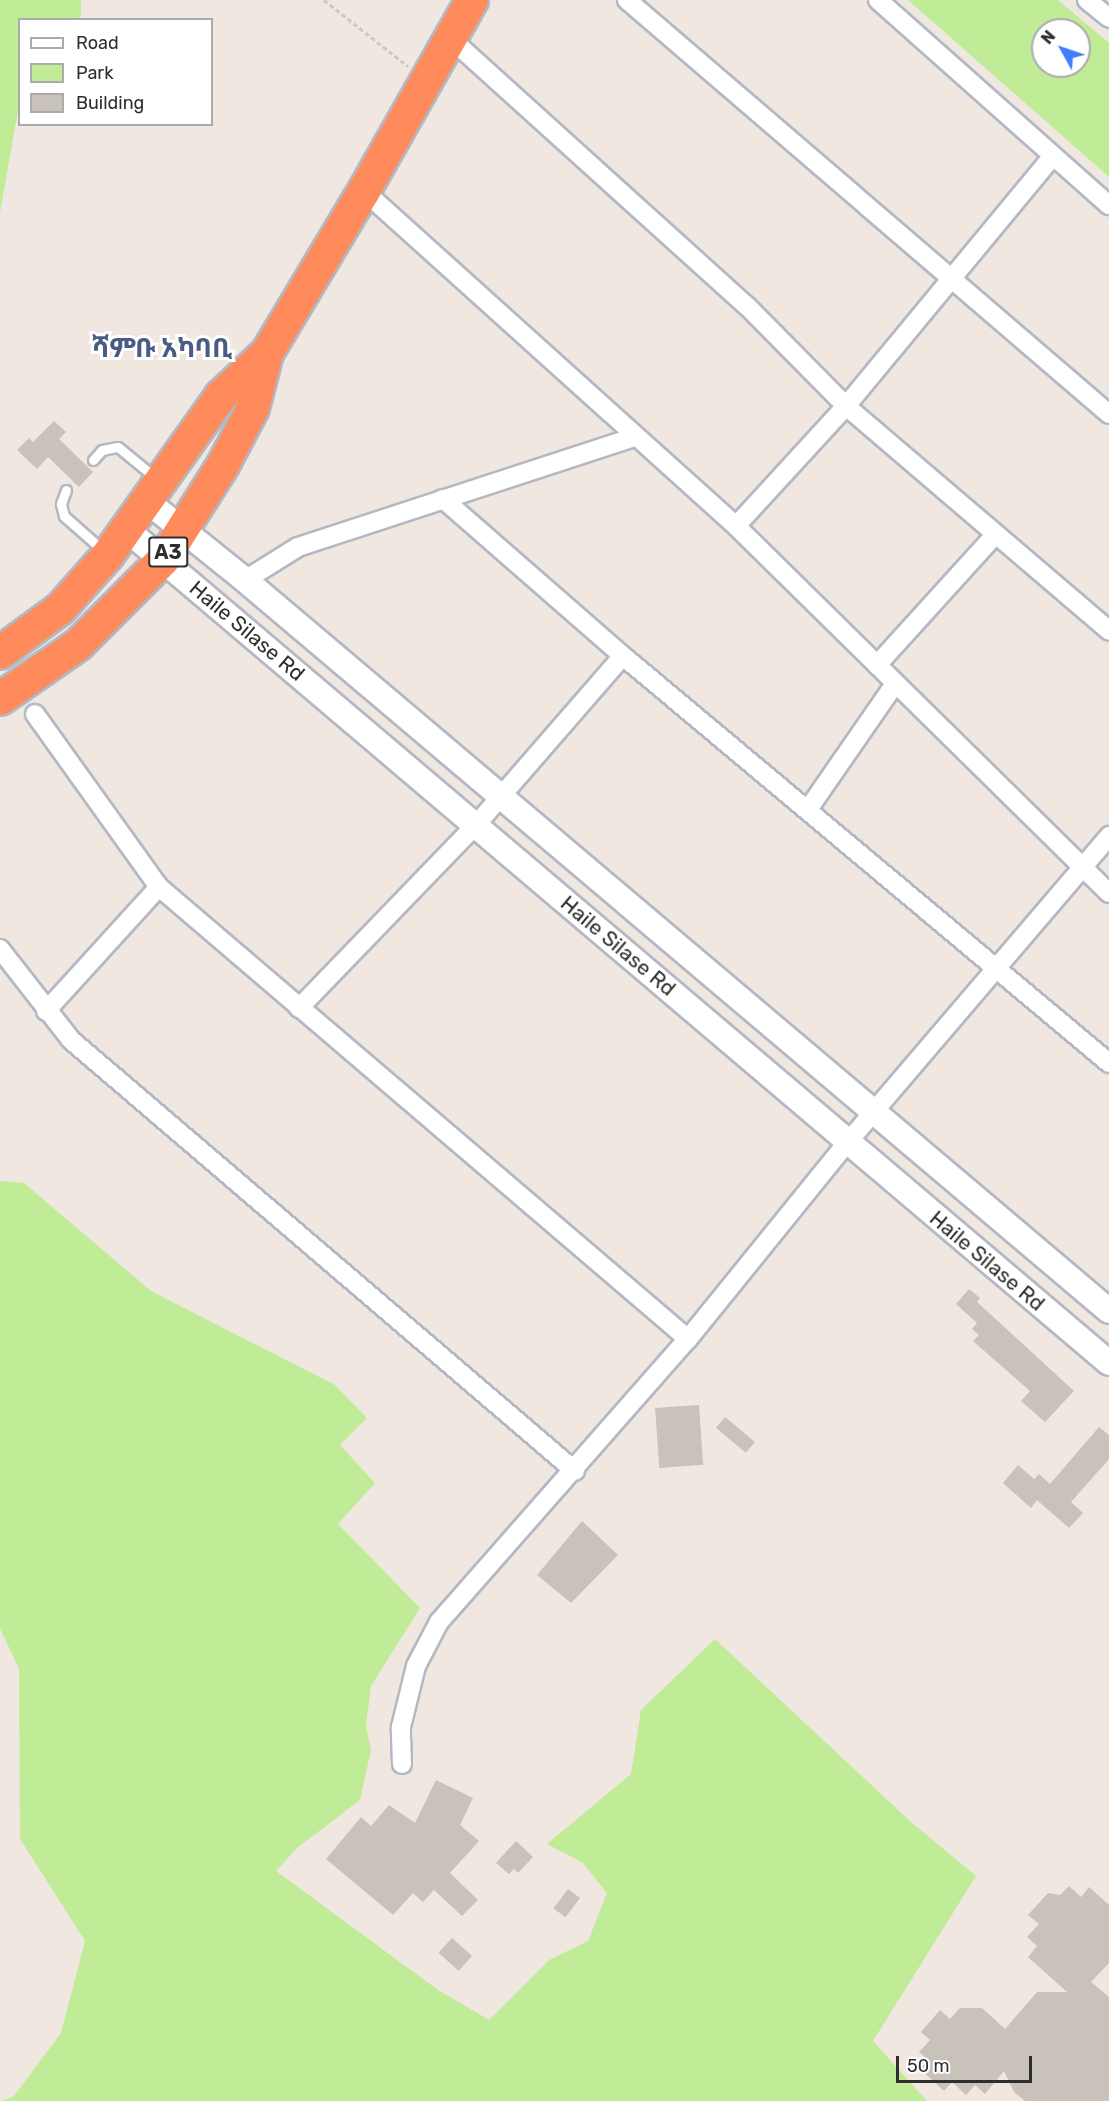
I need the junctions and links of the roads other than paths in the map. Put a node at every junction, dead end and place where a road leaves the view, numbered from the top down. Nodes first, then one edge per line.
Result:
1 (472, 0) edge
2 (627, 0) edge
3 (878, 0) edge
4 (1087, 0) edge
5 (1109, 18) edge
6 (450, 38) junction
7 (1052, 157) junction
8 (364, 191) junction
9 (1109, 205) edge
10 (950, 278) junction
11 (267, 353) junction
12 (846, 406) junction
13 (1109, 414) edge
14 (634, 437) junction
15 (93, 460) dead end
16 (66, 490) dead end
17 (154, 492) junction
18 (443, 499) junction
19 (736, 526) junction
20 (126, 529) junction
21 (184, 529) junction
22 (994, 536) junction
23 (108, 555) junction
24 (163, 560) junction
25 (245, 580) junction
26 (1109, 631) edge
27 (0, 653) edge
28 (623, 656) junction
29 (877, 665) junction
30 (352, 669) junction
31 (895, 684) junction
32 (0, 699) edge
33 (327, 699) junction
34 (34, 714) dead end
35 (502, 797) junction
36 (809, 808) junction
37 (475, 826) junction
38 (1109, 836) edge
39 (1083, 867) junction
40 (159, 887) junction
41 (1109, 893) edge
42 (0, 949) edge
43 (998, 968) junction
44 (298, 1008) junction
45 (45, 1011) junction
46 (1109, 1063) edge
47 (876, 1111) junction
48 (847, 1143) junction
49 (1109, 1311) edge
50 (688, 1339) junction
51 (1109, 1363) edge
52 (575, 1471) junction
53 (402, 1764) dead end

1 - 6 highway, A3
2 - 10 street
3 - 7 street
4 - 5 street
6 - 8 highway, A3
6 - 12 street
7 - 9 street
7 - 10 street
8 - 11 highway, A3
8 - 14 street
10 - 12 street
10 - 13 street
11 - 17 highway, A3
11 - 21 highway, A3
12 - 19 street
12 - 22 street
14 - 18 street
14 - 19 street
15 - 17 lane
16 - 23 lane
17 - 20 highway, A3
17 - 21 main road, Haile Silase Rd
18 - 25 street
18 - 28 street
19 - 29 street
20 - 23 highway, A3
20 - 24 main road, Haile Silase Rd
21 - 24 highway, A3
21 - 25 main road, Haile Silase Rd
22 - 26 street
22 - 29 street
23 - 27 highway, A3
24 - 32 highway, A3
24 - 33 main road, Haile Silase Rd
25 - 30 main road, Haile Silase Rd
28 - 35 street
28 - 36 street
29 - 31 street
30 - 33 main road
30 - 35 main road, Haile Silase Rd
31 - 36 street
31 - 39 street
33 - 37 main road, Haile Silase Rd
34 - 40 street
35 - 37 street
35 - 47 main road, Haile Silase Rd
36 - 43 street
37 - 44 street
37 - 48 main road, Haile Silase Rd
38 - 39 street
39 - 41 street
39 - 43 street
40 - 44 street
40 - 45 street
42 - 45 street
43 - 46 street
43 - 47 street
44 - 50 street
45 - 52 street
47 - 48 street
47 - 49 main road, Haile Silase Rd
48 - 50 street
48 - 51 main road, Haile Silase Rd
50 - 52 street
52 - 53 street

